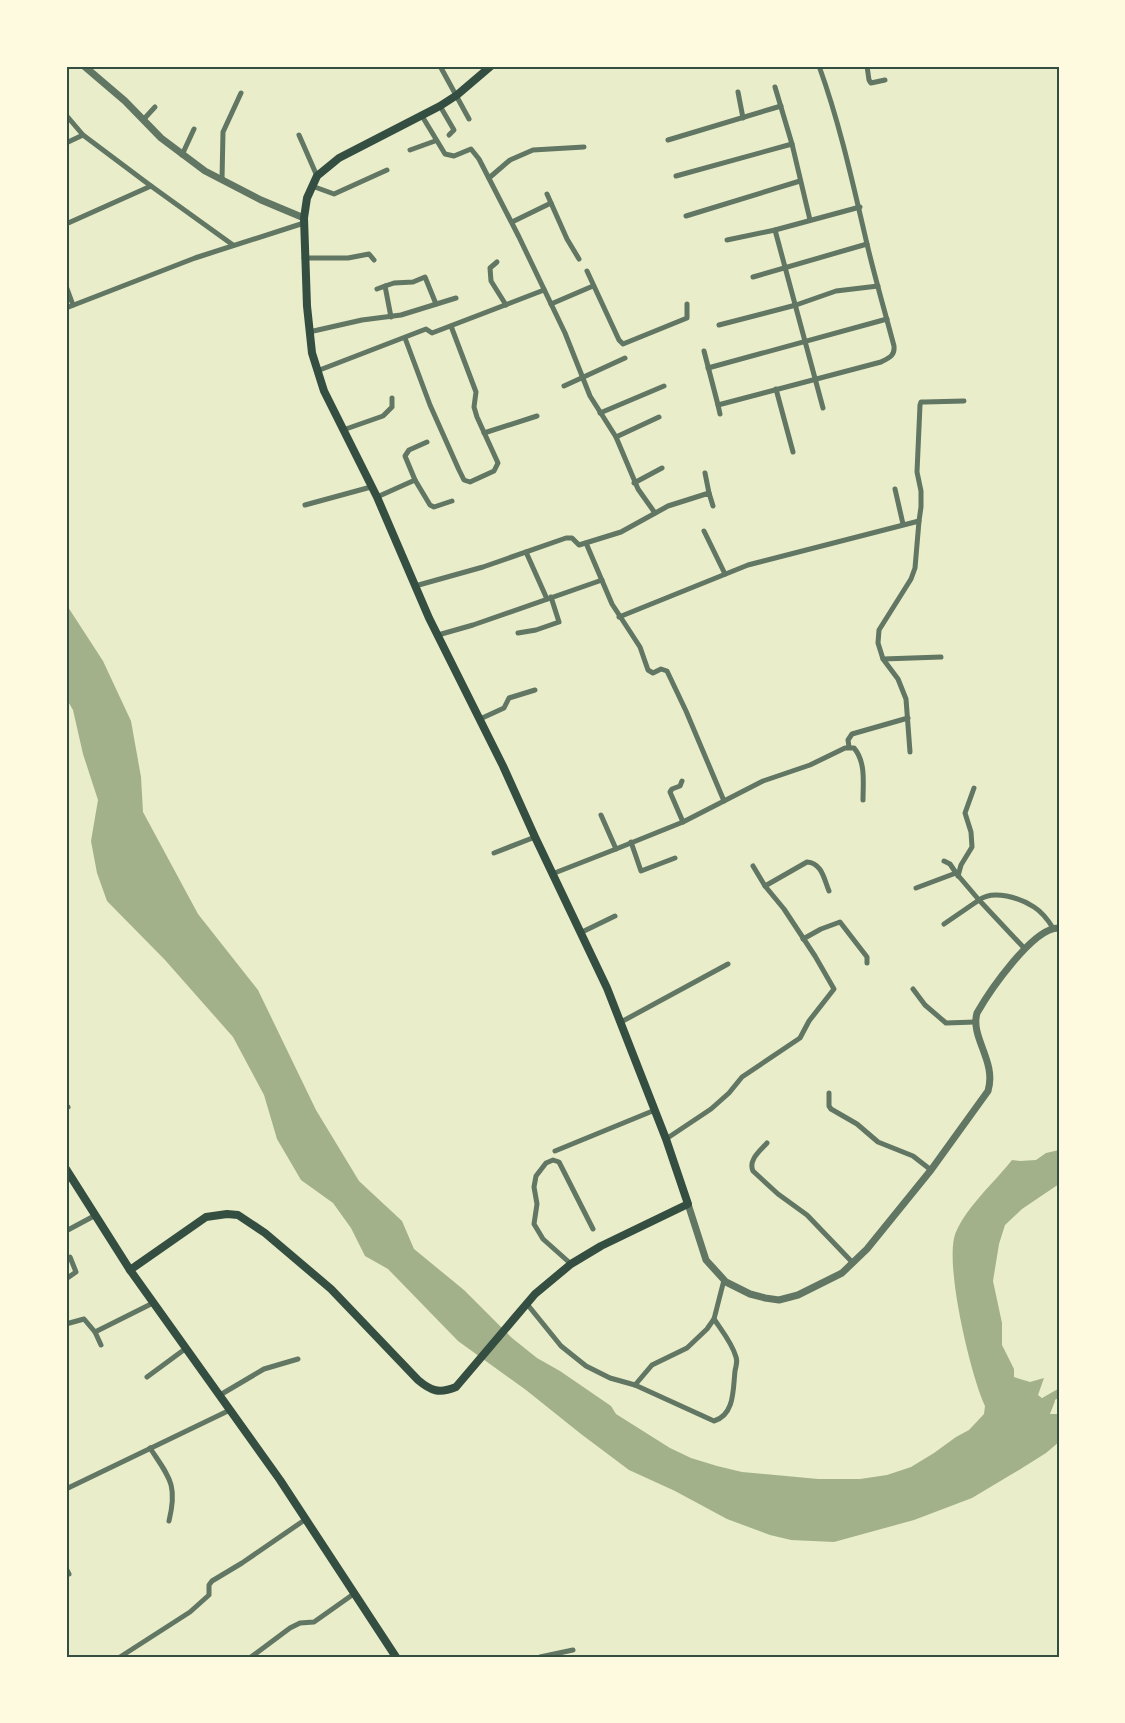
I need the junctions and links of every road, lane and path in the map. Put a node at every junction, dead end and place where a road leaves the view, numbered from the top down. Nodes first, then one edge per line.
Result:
1 (84, 66) edge
2 (440, 66) edge
3 (491, 66) edge
4 (819, 66) edge
5 (867, 66) edge
6 (885, 80) dead end
7 (775, 87) dead end
8 (738, 92) dead end
9 (241, 93) dead end
10 (457, 95) junction
11 (440, 106) junction
12 (781, 106) junction
13 (155, 107) dead end
14 (66, 115) edge
15 (422, 116) junction
16 (743, 118) junction
17 (469, 119) dead end
18 (143, 120) junction
19 (194, 129) dead end
20 (83, 135) junction
21 (299, 135) dead end
22 (449, 135) dead end
23 (668, 140) dead end
24 (435, 141) junction
25 (66, 143) edge
26 (792, 144) junction
27 (584, 147) dead end
28 (410, 150) dead end
29 (182, 155) junction
30 (387, 170) dead end
31 (317, 176) junction
32 (676, 176) dead end
33 (489, 177) junction
34 (222, 179) junction
35 (800, 181) junction
36 (151, 186) junction
37 (312, 186) junction
38 (547, 194) dead end
39 (560, 202) dead end
40 (551, 205) junction
41 (860, 207) junction
42 (686, 216) dead end
43 (304, 220) junction
44 (810, 220) junction
45 (512, 222) junction
46 (66, 224) edge
47 (775, 230) junction
48 (727, 240) dead end
49 (867, 244) junction
50 (233, 245) junction
51 (304, 258) junction
52 (579, 259) dead end
53 (374, 260) dead end
54 (497, 262) dead end
55 (785, 268) junction
56 (587, 271) dead end
57 (753, 277) dead end
58 (66, 286) edge
59 (385, 286) junction
60 (593, 286) junction
61 (878, 286) junction
62 (377, 289) dead end
63 (544, 290) junction
64 (456, 298) dead end
65 (436, 304) junction
66 (551, 304) junction
67 (687, 304) dead end
68 (796, 304) junction
69 (73, 305) junction
70 (506, 305) junction
71 (66, 308) edge
72 (391, 317) junction
73 (887, 319) junction
74 (719, 325) dead end
75 (451, 326) junction
76 (309, 333) junction
77 (405, 338) junction
78 (806, 342) junction
79 (705, 351) dead end
80 (625, 358) dead end
81 (708, 368) junction
82 (317, 370) junction
83 (583, 377) junction
84 (814, 378) junction
85 (564, 386) dead end
86 (664, 386) dead end
87 (776, 389) junction
88 (392, 398) dead end
89 (964, 401) dead end
90 (718, 405) junction
91 (823, 408) dead end
92 (600, 413) junction
93 (720, 414) dead end
94 (537, 416) dead end
95 (659, 417) dead end
96 (343, 430) junction
97 (484, 433) junction
98 (616, 437) junction
99 (427, 442) dead end
100 (794, 452) dead end
101 (662, 468) dead end
102 (705, 473) dead end
103 (415, 480) junction
104 (634, 483) junction
105 (370, 487) junction
106 (895, 489) dead end
107 (709, 493) junction
108 (376, 497) junction
109 (452, 501) dead end
110 (304, 505) dead end
111 (713, 506) dead end
112 (655, 513) junction
113 (919, 521) junction
114 (903, 524) junction
115 (704, 531) dead end
116 (586, 543) junction
117 (526, 552) junction
118 (725, 574) junction
119 (602, 580) junction
120 (416, 586) junction
121 (549, 598) junction
122 (619, 617) junction
123 (559, 622) junction
124 (562, 630) dead end
125 (518, 633) dead end
126 (438, 635) junction
127 (941, 657) dead end
128 (883, 659) junction
129 (535, 690) dead end
130 (908, 718) junction
131 (480, 719) junction
132 (849, 747) junction
133 (910, 752) dead end
134 (682, 781) dead end
135 (974, 788) dead end
136 (863, 800) dead end
137 (724, 801) junction
138 (601, 815) dead end
139 (683, 822) junction
140 (535, 837) junction
141 (631, 843) junction
142 (616, 849) junction
143 (494, 853) dead end
144 (675, 858) dead end
145 (945, 861) dead end
146 (753, 866) dead end
147 (552, 874) junction
148 (957, 875) junction
149 (765, 886) junction
150 (916, 888) dead end
151 (829, 891) dead end
152 (980, 900) junction
153 (615, 916) dead end
154 (944, 924) dead end
155 (1056, 928) edge
156 (580, 933) junction
157 (803, 939) junction
158 (1025, 950) junction
159 (867, 963) dead end
160 (728, 964) dead end
161 (914, 989) dead end
162 (621, 1022) junction
163 (975, 1022) junction
164 (829, 1093) dead end
165 (655, 1110) junction
166 (666, 1140) junction
167 (767, 1143) dead end
168 (555, 1151) dead end
169 (66, 1168) edge
170 (931, 1170) junction
171 (688, 1204) junction
172 (94, 1216) junction
173 (593, 1229) dead end
174 (66, 1231) edge
175 (70, 1257) dead end
176 (853, 1263) junction
177 (571, 1264) junction
178 (130, 1270) junction
179 (66, 1279) edge
180 (724, 1280) junction
181 (153, 1303) junction
182 (525, 1307) junction
183 (714, 1319) junction
184 (66, 1324) edge
185 (95, 1332) junction
186 (101, 1345) dead end
187 (185, 1349) junction
188 (298, 1359) dead end
189 (147, 1377) dead end
190 (635, 1385) junction
191 (220, 1395) junction
192 (230, 1410) junction
193 (150, 1448) junction
194 (66, 1489) edge
195 (306, 1519) junction
196 (170, 1521) dead end
197 (356, 1593) junction
198 (573, 1650) dead end
199 (120, 1657) edge
200 (251, 1657) edge
201 (396, 1657) edge
202 (540, 1657) edge

1 - 18 street
2 - 10 street
3 - 10 main road
4 - 41 street
5 - 6 street
7 - 12 street
8 - 16 street
9 - 34 street
10 - 11 main road
10 - 17 street
11 - 15 main road
11 - 22 street
12 - 16 street
12 - 26 street
13 - 18 street
14 - 20 street
15 - 24 street
15 - 31 main road
16 - 23 street
18 - 29 street
19 - 29 street
20 - 25 street
20 - 36 street
21 - 31 street
24 - 28 street
24 - 33 street
26 - 32 street
26 - 35 street
27 - 33 street
29 - 34 street
30 - 37 street
31 - 37 main road
33 - 45 street
34 - 43 street
35 - 42 street
35 - 44 street
36 - 46 street
36 - 50 street
37 - 43 main road
38 - 40 street
39 - 40 street
40 - 45 street
40 - 52 street
41 - 44 street
41 - 49 street
43 - 50 street
43 - 51 main road
44 - 47 street
45 - 63 street
47 - 48 street
47 - 55 street
49 - 55 street
49 - 61 street
50 - 69 street
51 - 53 street
51 - 76 main road
54 - 70 street
55 - 57 street
55 - 68 street
56 - 60 street
58 - 69 street
59 - 62 street
59 - 65 street
59 - 72 street
60 - 66 street
60 - 67 street
61 - 68 street
61 - 73 street
63 - 66 street
63 - 70 street
64 - 65 street
65 - 72 street
66 - 83 street
68 - 74 street
68 - 78 street
69 - 71 street
70 - 75 street
72 - 76 street
73 - 78 street
73 - 84 street
75 - 77 street
75 - 97 street
76 - 82 main road
77 - 82 street
77 - 97 street
78 - 81 street
78 - 84 street
79 - 81 street
80 - 83 street
81 - 90 street
82 - 96 main road
83 - 85 street
83 - 92 street
84 - 87 street
84 - 91 street
86 - 92 street
87 - 90 street
87 - 100 street
88 - 96 street
89 - 113 street
90 - 93 street
92 - 98 street
94 - 97 street
95 - 98 street
96 - 105 main road
98 - 104 street
99 - 103 street
101 - 104 street
102 - 107 street
103 - 108 street
103 - 109 street
104 - 112 street
105 - 108 main road
105 - 110 street
106 - 114 street
107 - 111 street
107 - 112 street
108 - 120 main road
112 - 116 street
113 - 114 street
113 - 128 street
114 - 118 street
115 - 118 street
116 - 117 street
116 - 119 street
117 - 120 street
117 - 121 street
118 - 122 street
119 - 121 street
119 - 122 street
120 - 126 main road
121 - 123 street
121 - 126 street
122 - 137 street
123 - 124 street
123 - 125 street
126 - 131 main road
127 - 128 street
128 - 130 street
129 - 131 street
130 - 132 street
130 - 133 street
131 - 140 main road
132 - 136 street
132 - 137 street
134 - 139 street
135 - 148 street
137 - 139 street
138 - 142 street
139 - 141 street
140 - 143 street
140 - 147 main road
141 - 142 street
141 - 144 street
142 - 147 street
145 - 148 street
146 - 149 street
147 - 156 main road
148 - 150 street
148 - 152 street
149 - 151 street
149 - 157 street
152 - 154 street
152 - 155 street
152 - 158 street
153 - 156 street
155 - 158 street
156 - 162 main road
157 - 159 street
157 - 166 street
158 - 163 street
160 - 162 street
161 - 163 street
162 - 165 main road
163 - 170 street
164 - 170 street
165 - 166 main road
165 - 168 street
166 - 171 main road
167 - 176 street
169 - 172 main road
170 - 176 street
171 - 177 main road
171 - 180 street
172 - 174 street
172 - 178 main road
173 - 177 street
175 - 179 street
176 - 180 street
177 - 182 main road
178 - 181 main road
178 - 182 main road
180 - 183 street
181 - 185 street
181 - 187 main road
182 - 190 street
183 - 190 street
183 - 190 street
184 - 185 street
185 - 186 street
187 - 189 street
187 - 191 main road
188 - 191 street
191 - 192 main road
192 - 193 street
192 - 195 main road
193 - 194 street
193 - 196 street
195 - 197 main road
195 - 199 street
197 - 200 street
197 - 201 main road
198 - 202 street

